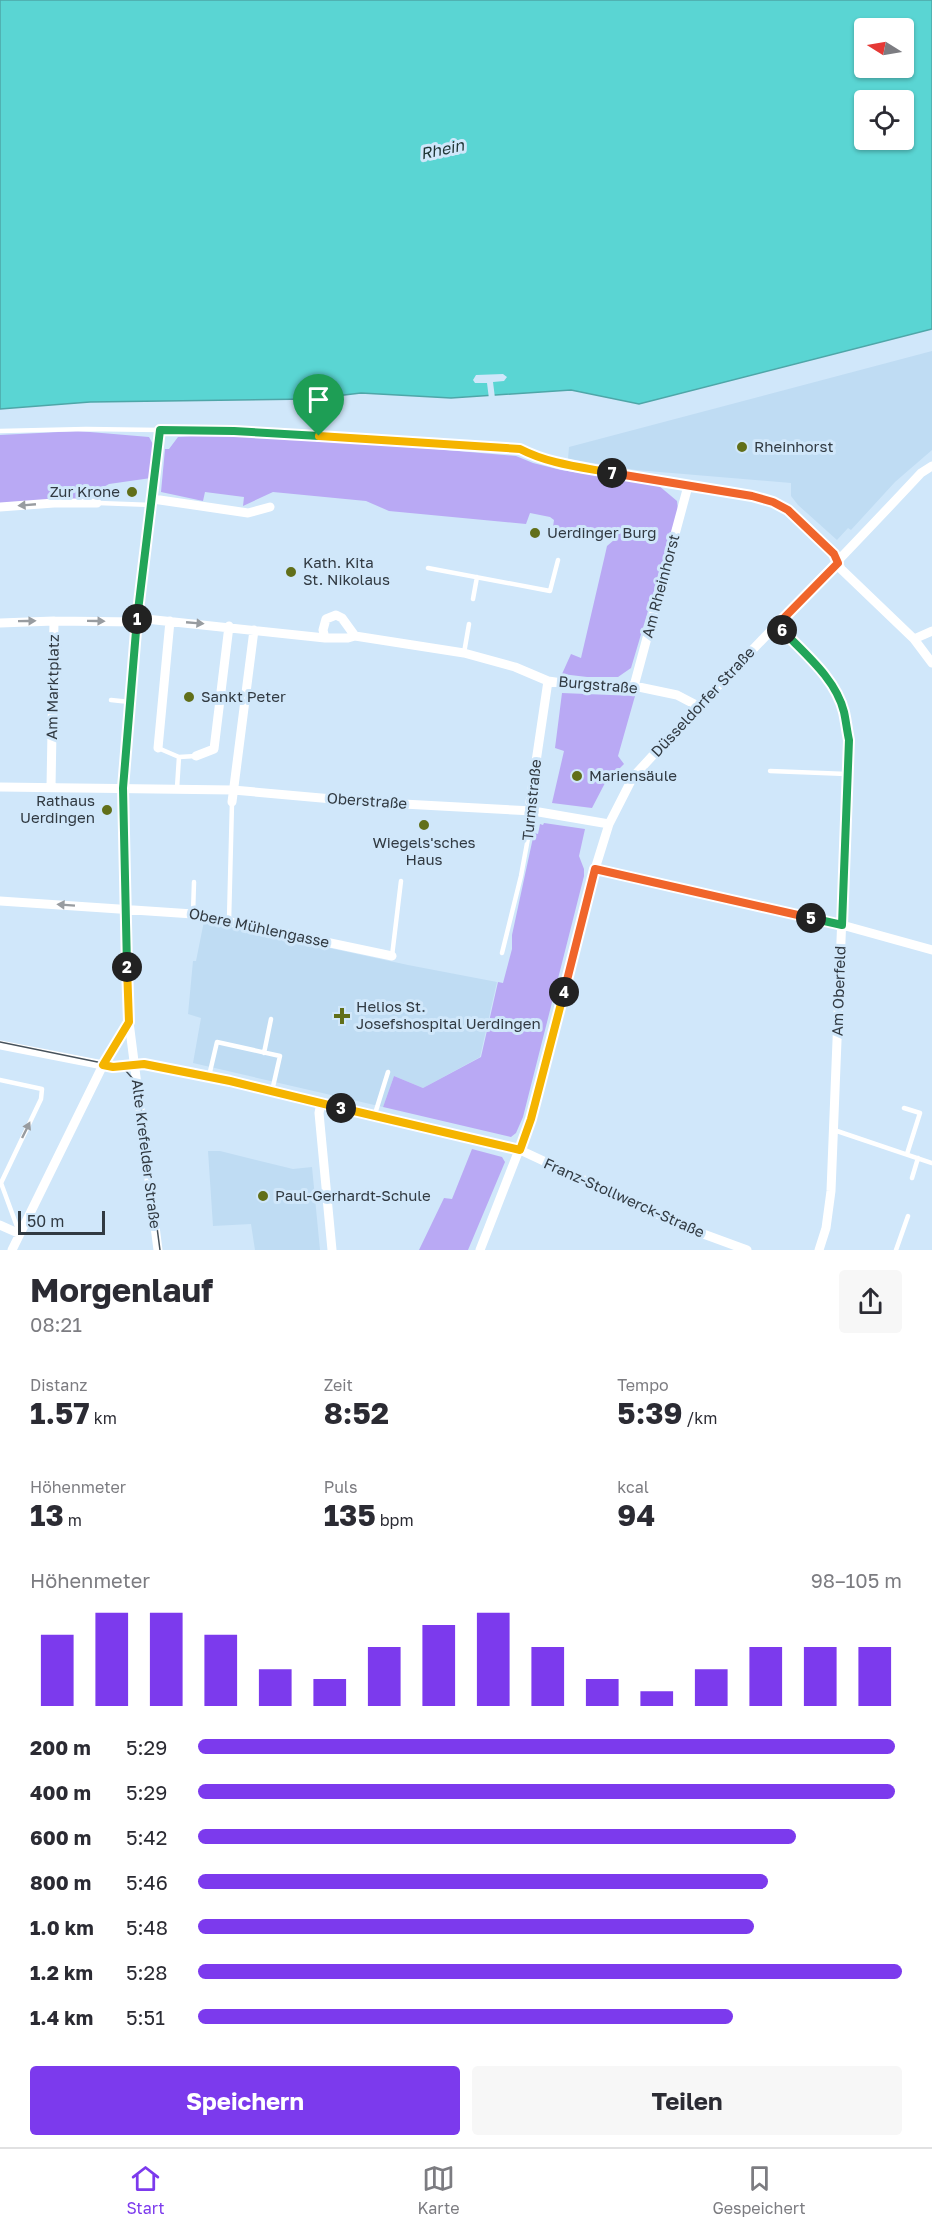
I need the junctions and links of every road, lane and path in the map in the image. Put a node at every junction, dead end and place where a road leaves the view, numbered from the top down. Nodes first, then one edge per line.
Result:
1 (160, 430) junction
2 (0, 431) edge
3 (564, 464) joint
4 (932, 466) edge
5 (156, 471) joint
6 (688, 486) junction
7 (153, 502) junction
8 (97, 503) joint
9 (0, 507) edge
10 (270, 507) dead end
11 (558, 560) dead end
12 (838, 563) junction
13 (428, 568) dead end
14 (477, 577) junction
15 (473, 599) dead end
16 (54, 621) junction
17 (170, 621) junction
18 (137, 622) junction
19 (0, 623) edge
20 (469, 624) dead end
21 (777, 625) junction
22 (229, 626) junction
23 (254, 630) junction
24 (932, 631) edge
25 (355, 636) junction
26 (325, 638) junction
27 (914, 639) junction
28 (464, 653) junction
29 (932, 663) edge
30 (549, 681) junction
31 (634, 686) junction
32 (111, 700) dead end
33 (129, 702) junction
34 (698, 706) junction
35 (158, 748) joint
36 (196, 756) joint
37 (179, 757) junction
38 (770, 771) dead end
39 (847, 774) junction
40 (0, 787) edge
41 (51, 787) junction
42 (123, 788) junction
43 (177, 789) junction
44 (233, 790) junction
45 (232, 802) joint
46 (533, 810) junction
47 (609, 824) junction
48 (595, 869) junction
49 (401, 881) dead end
50 (194, 882) dead end
51 (0, 901) edge
52 (124, 909) junction
53 (193, 914) junction
54 (229, 921) junction
55 (842, 925) junction
56 (932, 950) edge
57 (502, 953) dead end
58 (392, 956) joint
59 (271, 1019) dead end
60 (129, 1022) junction
61 (0, 1045) edge
62 (264, 1053) junction
63 (135, 1064) junction
64 (103, 1065) junction
65 (388, 1072) dead end
66 (209, 1076) junction
67 (0, 1080) edge
68 (272, 1091) junction
69 (321, 1103) junction
70 (904, 1108) dead end
71 (374, 1117) junction
72 (834, 1130) junction
73 (520, 1150) junction
74 (907, 1154) junction
75 (918, 1158) junction
76 (932, 1163) edge
77 (912, 1178) dead end
78 (0, 1182) edge
79 (908, 1216) dead end
80 (0, 1225) edge
81 (20, 1234) junction
82 (729, 1247) edge
83 (12, 1250) edge
84 (158, 1250) edge
85 (332, 1250) edge
86 (480, 1250) edge
87 (747, 1250) edge
88 (819, 1250) edge
89 (896, 1250) edge

1 - 2 lane
1 - 3 lane
1 - 5 lane
3 - 6 street
4 - 12 street, Düsseldorfer Straße
5 - 7 street
6 - 12 street
6 - 31 street, Am Rheinhorst
7 - 8 lane
7 - 10 street
7 - 18 street
8 -> 9 street
11 - 14 lane
12 - 21 street, Düsseldorfer Straße
12 - 27 street
13 - 14 lane
14 - 15 lane
16 -> 18 street, Am Marktplatz
19 -> 16 street
16 - 41 street, Am Marktplatz
17 - 18 street, Burgstraße
17 -> 22 street, Burgstraße
17 - 35 street
18 - 33 street
20 - 28 lane
21 - 34 street, Düsseldorfer Straße
21 - 39 street, Am Oberfeld
22 - 23 street, Burgstraße
22 - 36 street
23 - 26 street, Burgstraße
23 - 44 street
24 - 27 street
25 - 26 street, Burgstraße
25 - 26 street
25 - 28 street, Burgstraße
27 - 29 street
28 - 30 street, Burgstraße
30 - 31 street, Burgstraße
30 - 46 street, Turmstraße
31 - 34 street, Burgstraße
32 - 33 lane
33 - 42 street
34 - 47 street, Düsseldorfer Straße
35 - 37 lane
36 - 37 lane
37 - 43 lane
38 - 39 lane
39 - 55 street, Am Oberfeld
40 - 41 street, Oberstraße
41 - 42 street, Oberstraße
42 - 43 street, Oberstraße
42 - 52 street, Alte Krefelder Straße
43 - 44 street, Oberstraße
44 - 45 street
44 - 46 street, Oberstraße
45 - 54 lane
46 - 47 street, Oberstraße
46 - 57 lane, Turmstraße
47 - 48 street, Düsseldorfer Straße
48 - 55 street
48 - 73 street, Düsseldorfer Straße
49 - 58 lane
50 - 53 lane
52 -> 51 street, Obere Mühlengasse
52 - 53 street, Obere Mühlengasse
52 - 60 street, Alte Krefelder Straße
53 - 54 street, Obere Mühlengasse
54 - 58 street, Obere Mühlengasse
55 - 56 street
55 - 72 street, Am Oberfeld
59 - 62 lane
60 - 63 street, Alte Krefelder Straße
60 - 64 lane
61 - 64 street, Franz-Stollwerck-Straße
62 - 66 lane
62 - 68 lane
63 - 64 street, Franz-Stollwerck-Straße
63 - 66 street, Franz-Stollwerck-Straße
63 - 84 street, Alte Krefelder Straße
64 - 81 street
65 - 71 lane
66 - 68 street, Franz-Stollwerck-Straße
78 -> 67 lane
68 - 69 street, Franz-Stollwerck-Straße
69 - 71 street, Franz-Stollwerck-Straße
69 - 85 street
70 - 74 lane
71 - 73 street, Franz-Stollwerck-Straße
72 - 74 lane
72 - 88 street, Am Oberfeld
73 - 82 street, Franz-Stollwerck-Straße
73 - 86 street, Düsseldorfer Straße
74 - 75 lane
75 - 76 lane
75 - 77 lane
78 - 81 lane
79 - 89 lane
80 - 81 street
81 - 83 street
82 - 87 street, Franz-Stollwerck-Straße

